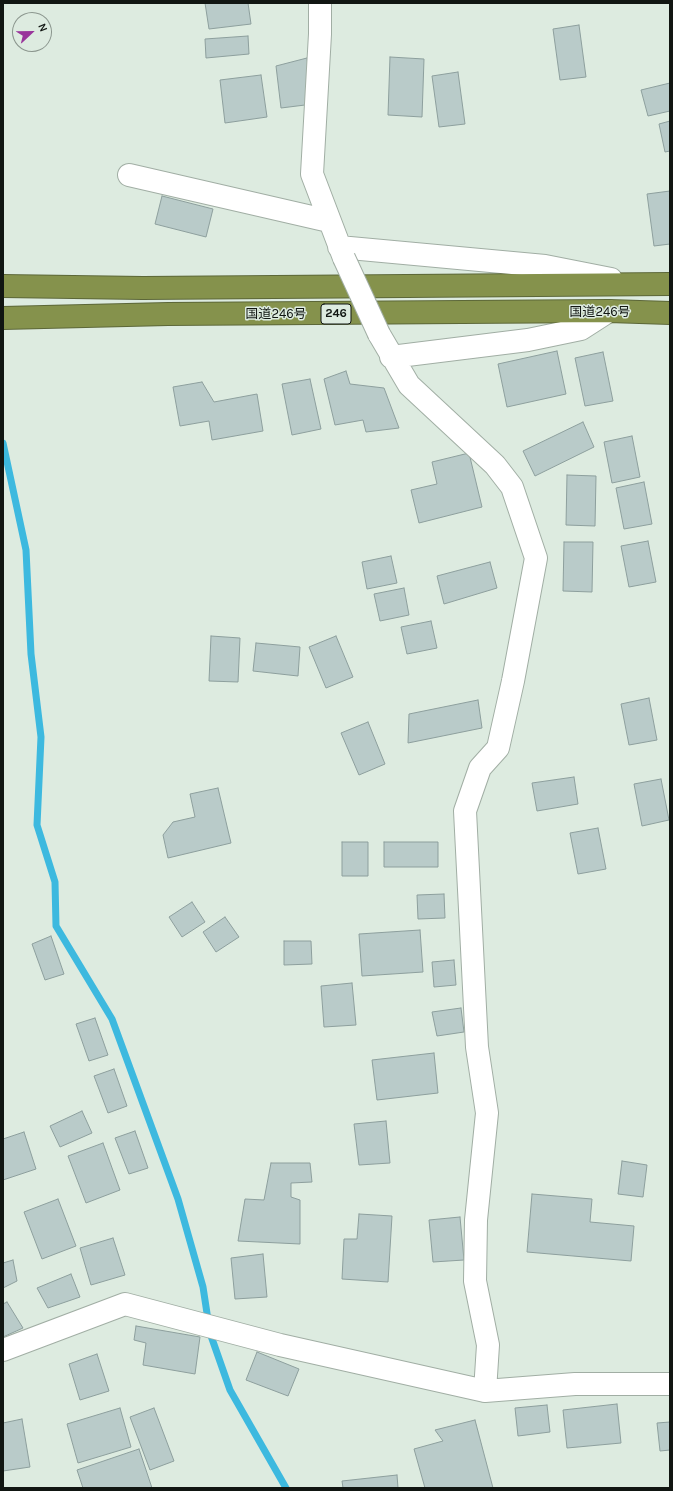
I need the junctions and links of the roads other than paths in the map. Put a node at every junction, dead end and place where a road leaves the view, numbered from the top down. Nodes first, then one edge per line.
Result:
1 (320, 3) edge
2 (129, 175) dead end
3 (328, 222) junction
4 (341, 252) junction
5 (634, 284) junction
6 (670, 284) edge
7 (3, 286) edge
8 (609, 311) junction
9 (670, 313) edge
10 (3, 318) edge
11 (391, 357) junction
12 (3, 1350) edge
13 (670, 1384) edge
14 (485, 1391) junction

1 - 3 street
2 - 3 street
3 - 4 street
4 - 5 street
4 - 11 street, bridge
5 - 6 highway, 国道246号 / 246
5 - 7 highway, 国道246号 / 246
8 - 9 highway, 国道246号 / 246
8 - 10 highway, 国道246号 / 246
8 - 11 street
11 - 14 street
12 - 14 street
13 - 14 street

